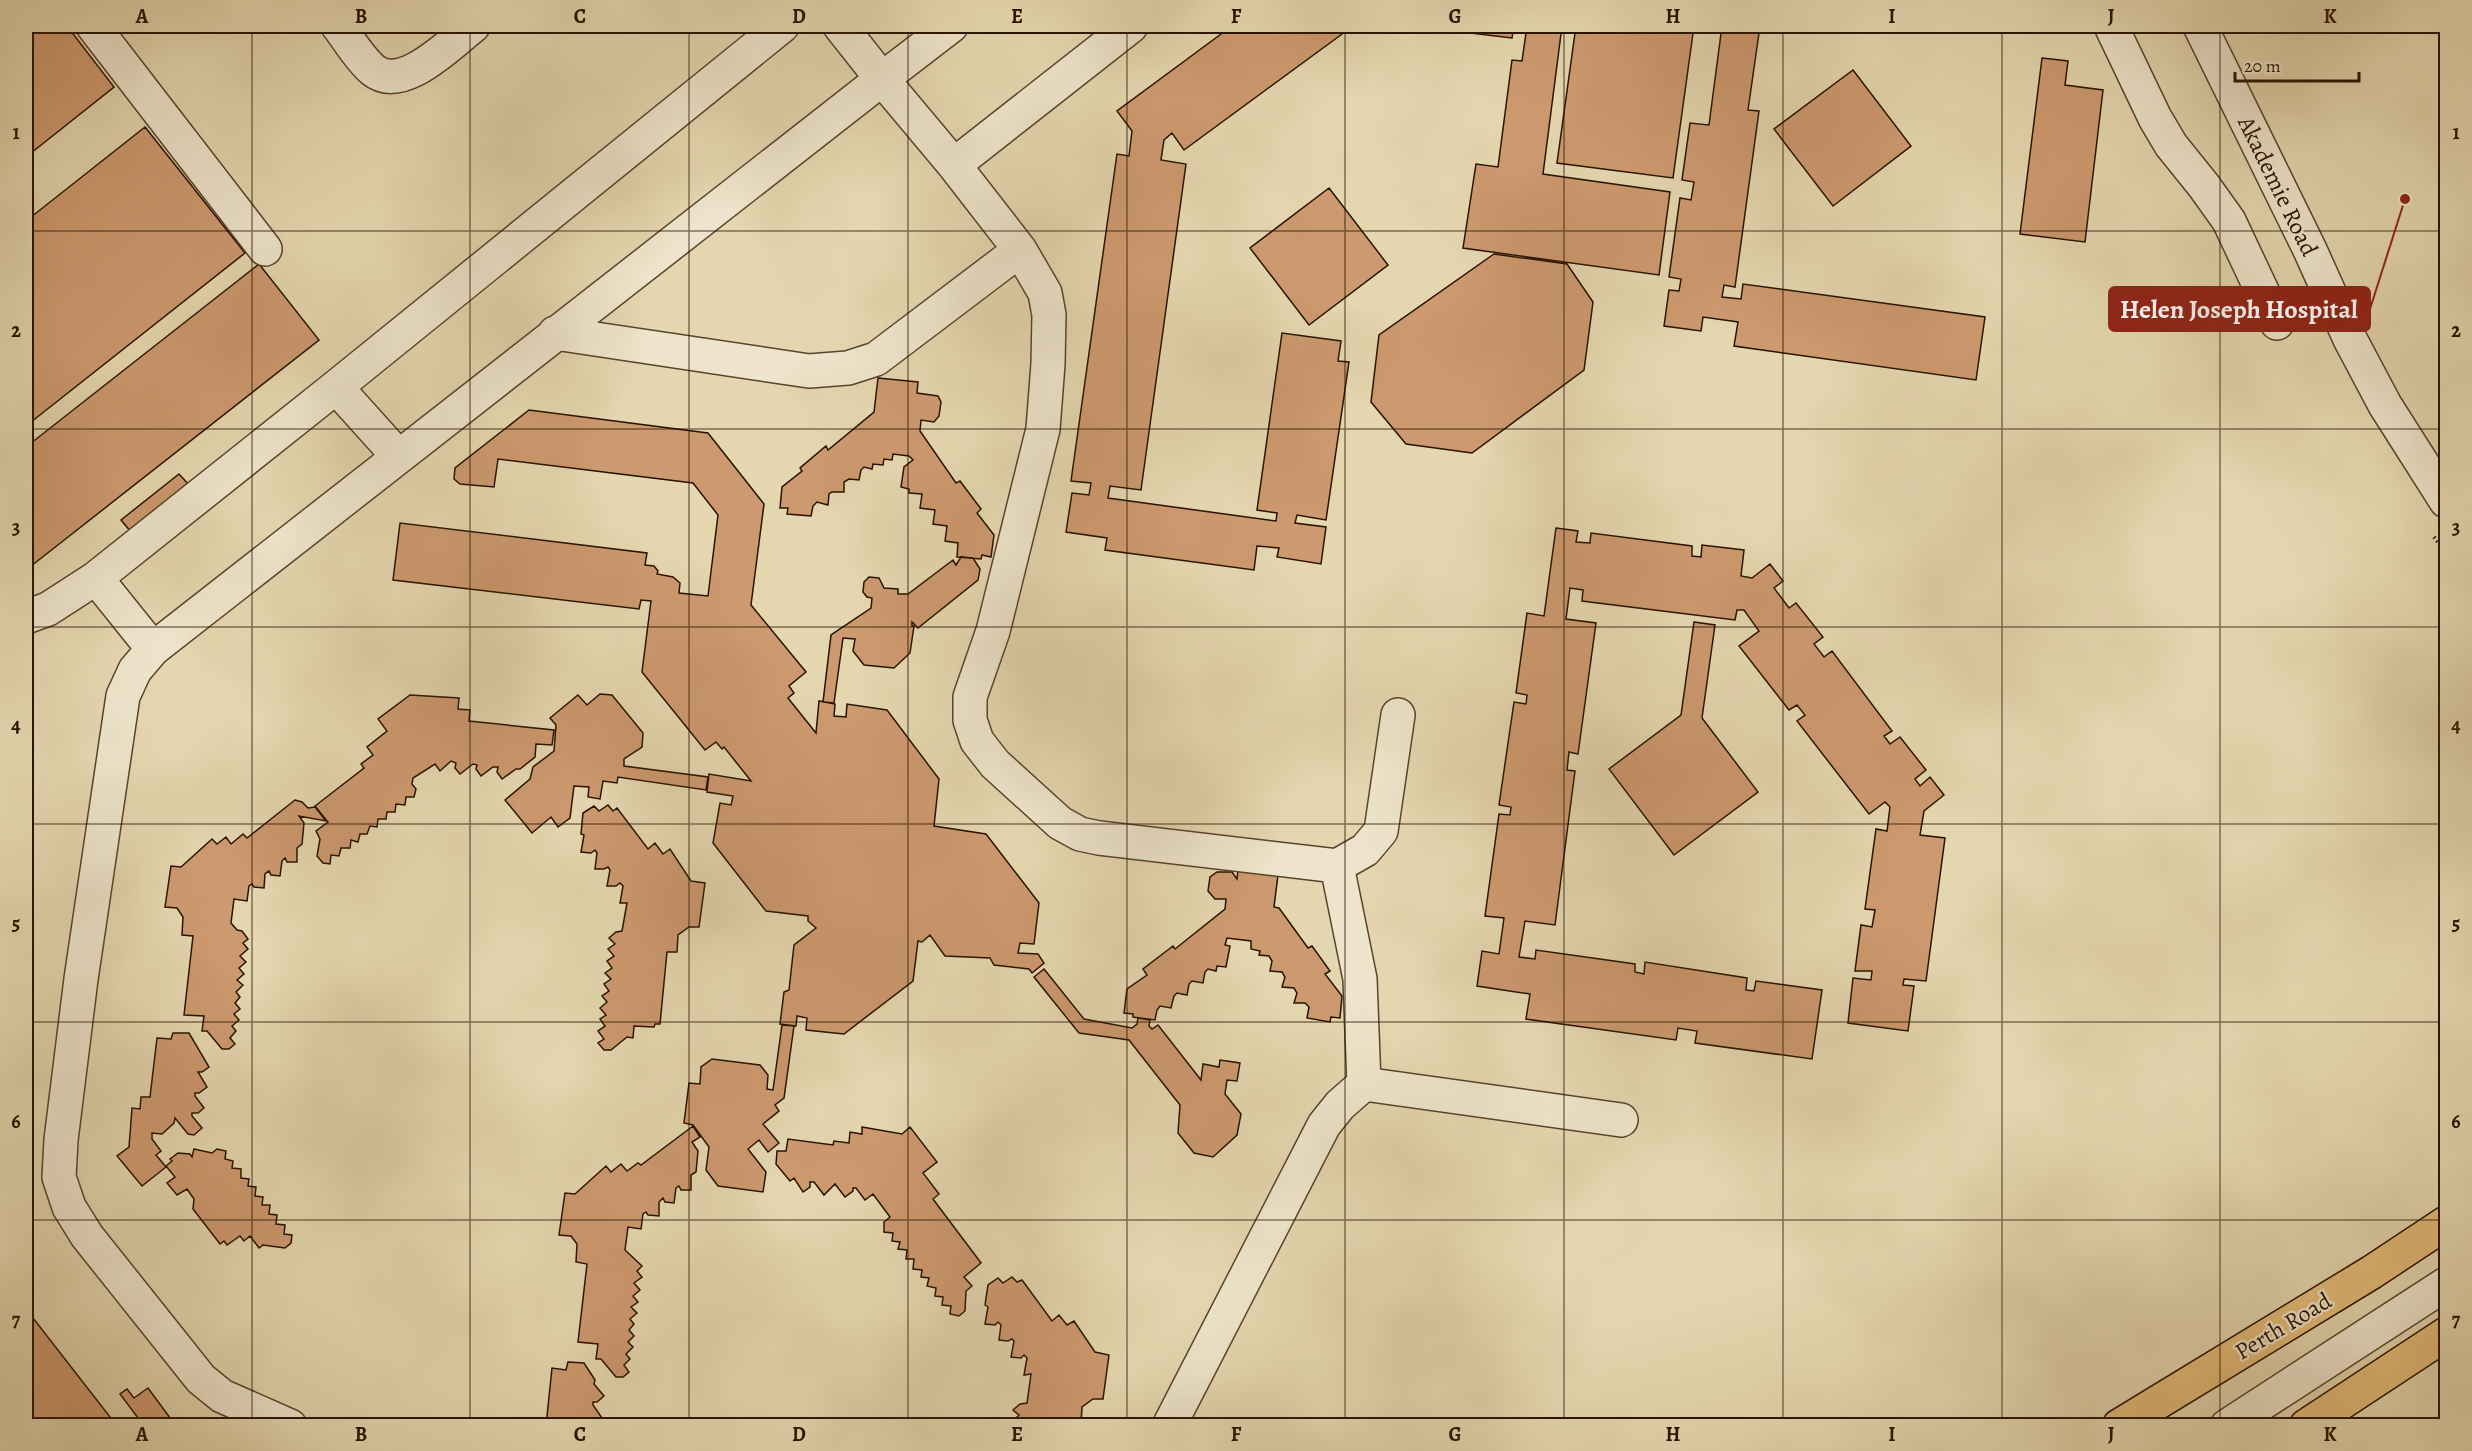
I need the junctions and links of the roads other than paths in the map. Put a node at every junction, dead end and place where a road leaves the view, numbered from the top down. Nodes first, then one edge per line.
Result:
1 (93, 26) edge
2 (338, 26) edge
3 (473, 26) edge
4 (782, 26) edge
5 (840, 26) edge
6 (951, 26) edge
7 (1131, 26) edge
8 (2111, 26) edge
9 (2200, 26) edge
10 (882, 79) junction
11 (954, 165) junction
12 (265, 249) dead end
13 (1020, 250) junction
14 (2277, 323) dead end
15 (555, 333) junction
16 (336, 387) junction
17 (398, 456) junction
18 (2446, 501) edge
19 (96, 578) junction
20 (26, 617) edge
21 (153, 649) junction
22 (1398, 715) dead end
23 (1337, 866) junction
24 (1364, 1084) junction
25 (1621, 1120) dead end
26 (2446, 1223) edge
27 (2446, 1284) edge
28 (2446, 1334) edge
29 (222, 1396) junction
30 (235, 1425) edge
31 (290, 1425) edge
32 (1169, 1425) edge
33 (2119, 1425) edge
34 (2228, 1425) edge
35 (2306, 1425) edge

1 - 12 street
2 - 3 street
4 - 16 street
5 - 10 street
6 - 10 street
7 - 11 street
8 - 14 street
9 - 18 street, Akademie Road
10 - 11 street
10 - 15 street
11 - 13 street
13 - 15 street
13 - 23 street
15 - 17 street
16 - 17 street
16 - 19 street
17 - 21 street
19 - 20 street
19 - 21 street
21 - 29 street
22 - 23 street
23 - 24 street
24 - 25 street
24 - 32 street
26 - 33 main road, Perth Road
27 - 34 street
28 - 35 main road
29 - 30 street
29 - 31 street

